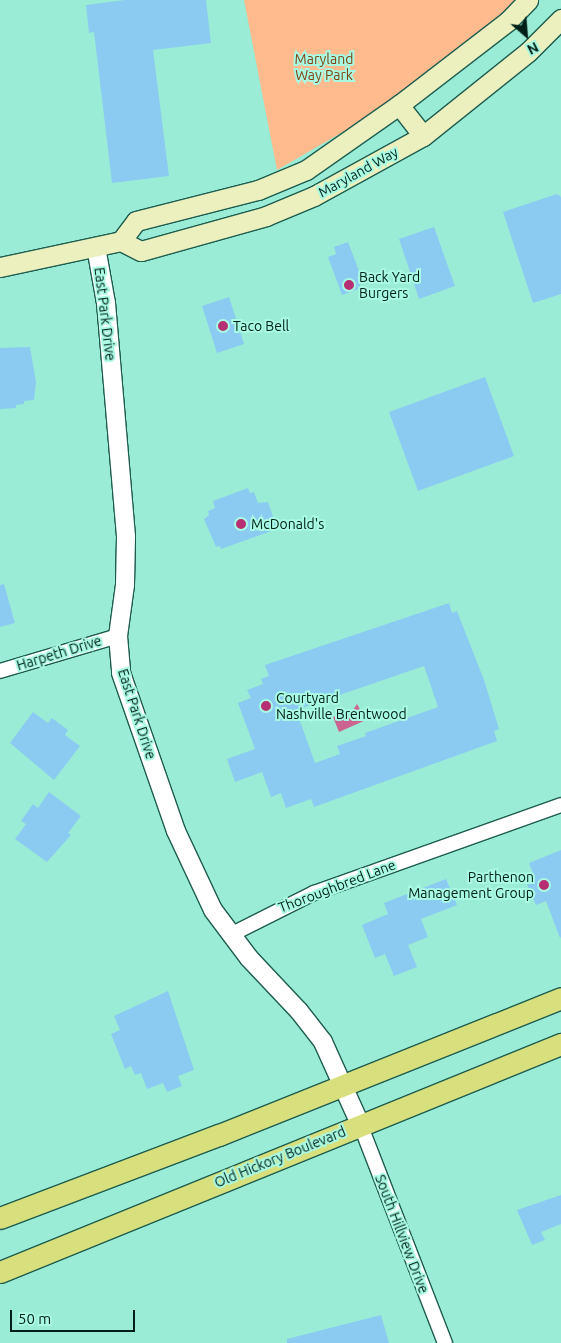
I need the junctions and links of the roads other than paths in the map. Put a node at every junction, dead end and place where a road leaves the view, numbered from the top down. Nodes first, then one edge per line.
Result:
1 (528, 0) edge
2 (561, 19) edge
3 (400, 105) junction
4 (423, 136) junction
5 (120, 241) junction
6 (96, 247) junction
7 (0, 267) edge
8 (118, 636) junction
9 (0, 671) edge
10 (561, 805) edge
11 (230, 935) junction
12 (561, 998) edge
13 (561, 1044) edge
14 (344, 1086) junction
15 (360, 1124) junction
16 (0, 1218) edge
17 (0, 1272) edge
18 (445, 1343) edge

1 - 3 main road, Maryland Way
2 - 4 main road, Maryland Way
3 - 4 main road
3 - 5 main road, Maryland Way
4 - 5 main road, Maryland Way
5 - 6 main road
6 - 7 main road
6 - 8 street, East Park Drive
8 - 9 street, Harpeth Drive
8 - 11 street, East Park Drive
10 - 11 street, Thoroughbred Lane
11 - 14 street, East Park Drive
12 - 14 main road
13 - 15 main road, Old Hickory Boulevard
14 - 15 street, East Park Drive
14 - 16 main road
15 - 17 main road, Old Hickory Boulevard
15 - 18 street, South Hillview Drive

